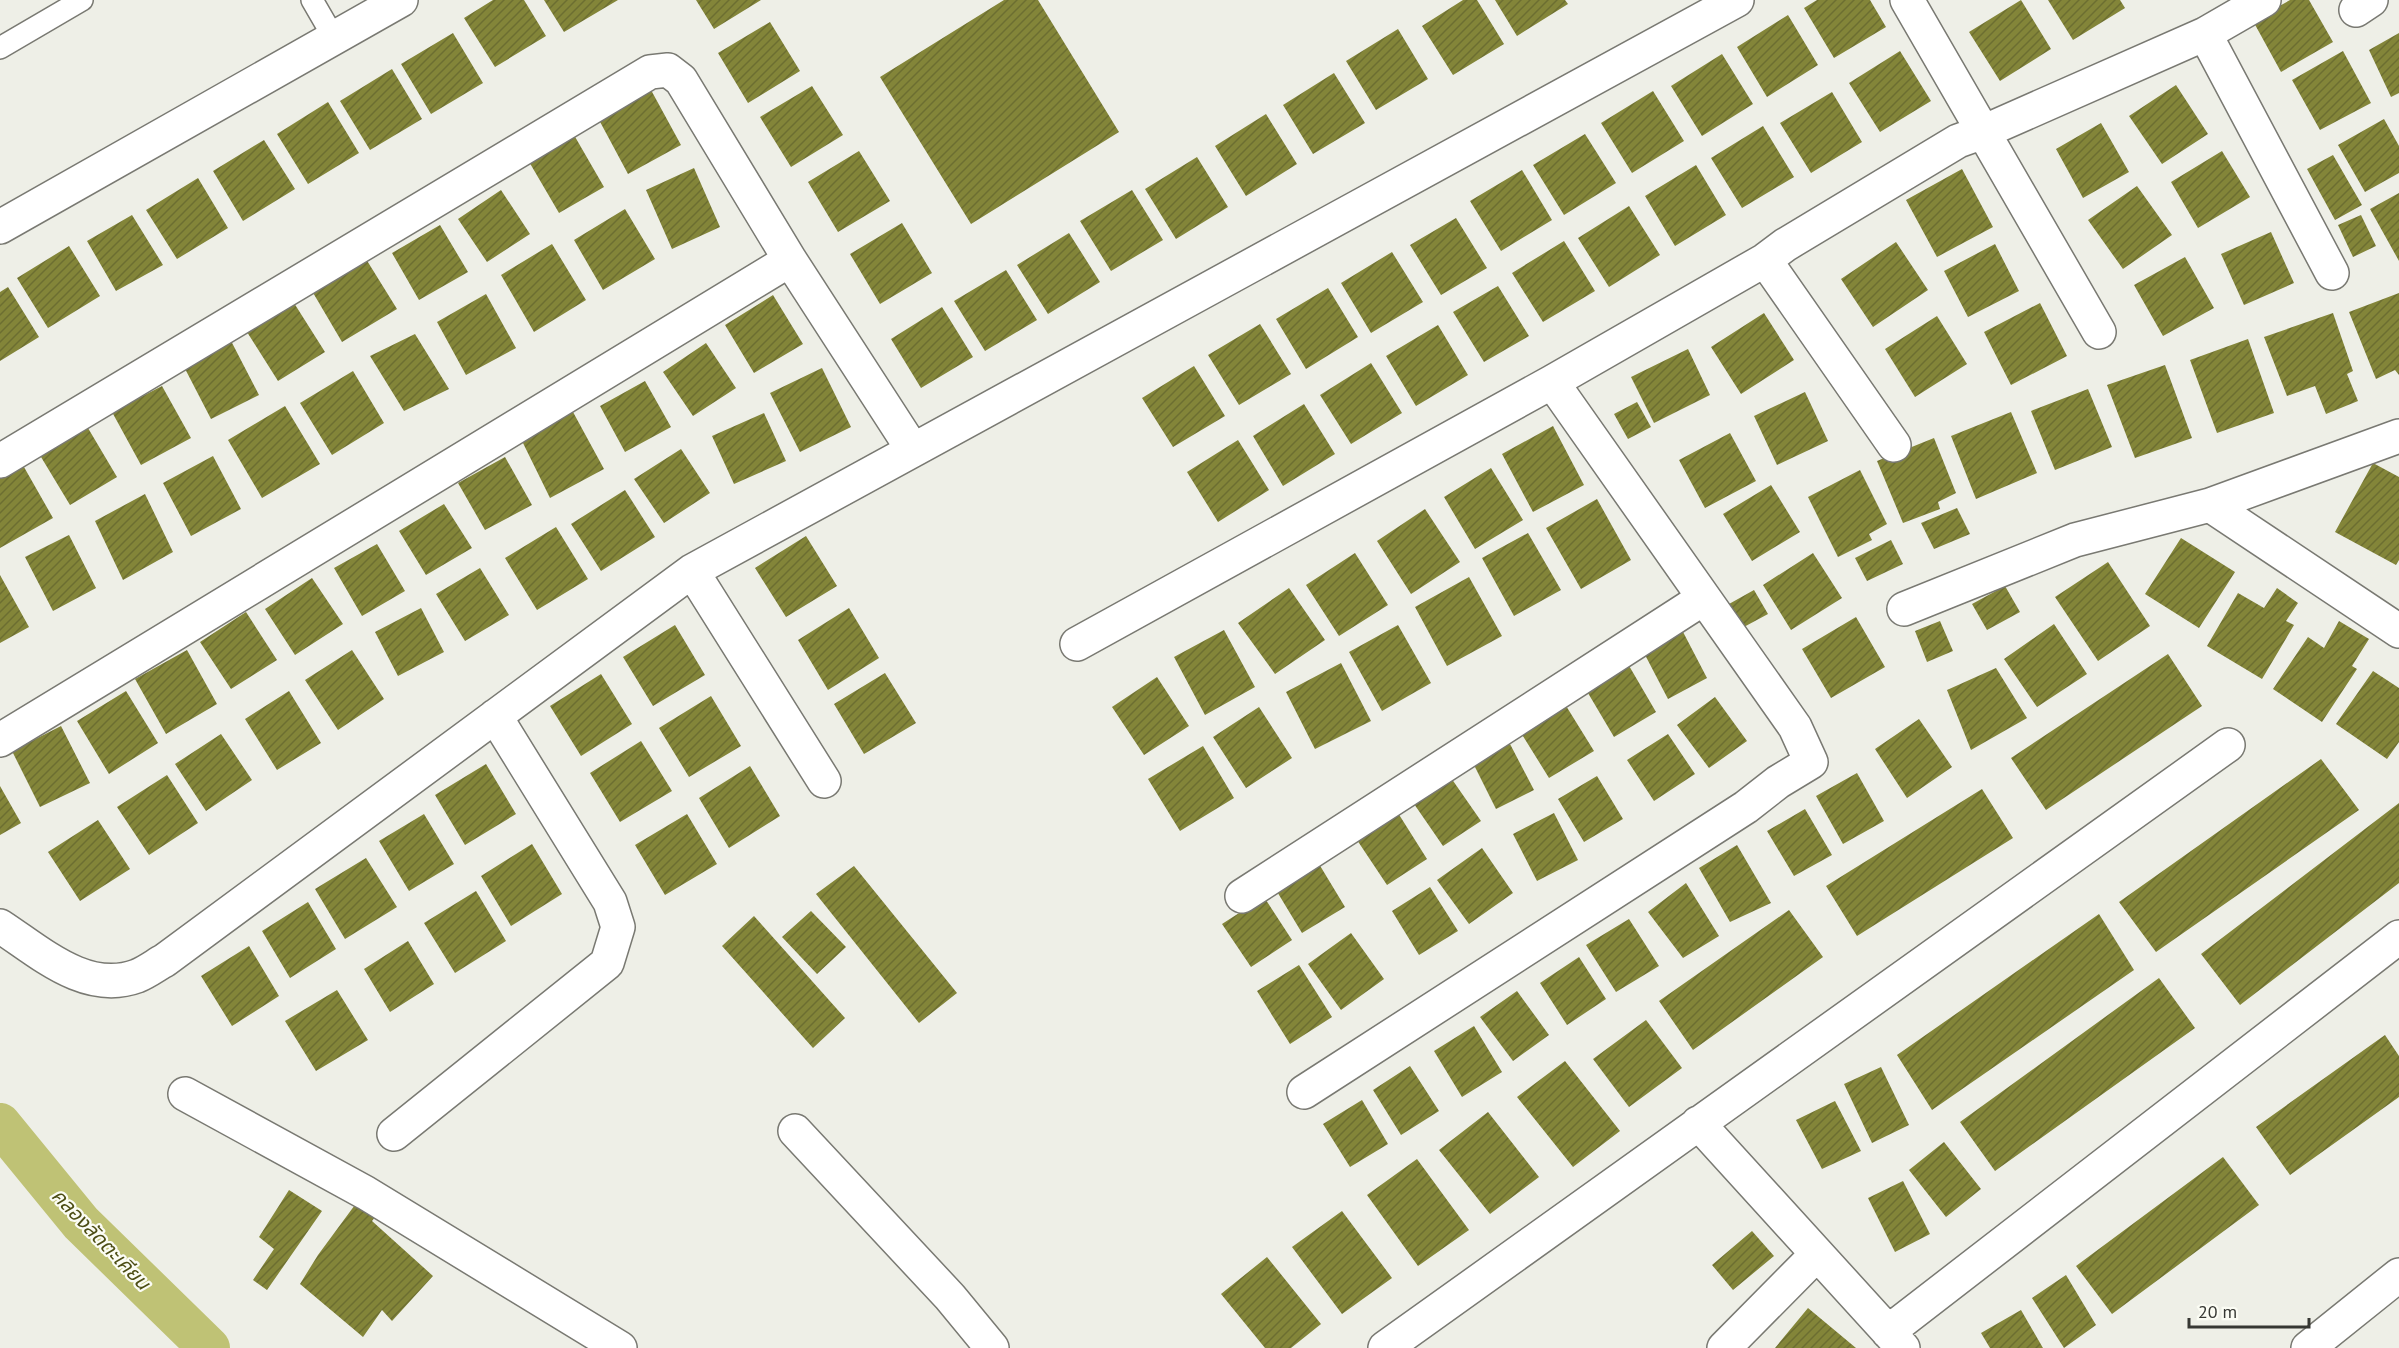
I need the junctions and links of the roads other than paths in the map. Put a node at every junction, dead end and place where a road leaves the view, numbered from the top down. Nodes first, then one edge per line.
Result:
1 (82, 0) edge
2 (312, 0) edge
3 (401, 0) edge
4 (1737, 0) edge
5 (1906, 0) edge
6 (2264, 0) edge
7 (2205, 34) junction
8 (334, 38) junction
9 (0, 48) edge
10 (1983, 132) junction
11 (0, 227) edge
12 (790, 260) junction
13 (1765, 260) junction
14 (2332, 273) dead end
15 (2099, 332) dead end
16 (1552, 382) junction
17 (2399, 436) edge
18 (1894, 445) dead end
19 (913, 450) junction
20 (0, 461) edge
21 (2210, 505) junction
22 (692, 571) junction
23 (1704, 598) junction
24 (1904, 609) dead end
25 (2399, 631) edge
26 (1077, 644) dead end
27 (495, 716) junction
28 (0, 740) edge
29 (2228, 745) dead end
30 (824, 781) dead end
31 (1242, 896) dead end
32 (0, 926) edge
33 (2399, 937) edge
34 (1304, 1092) dead end
35 (185, 1094) dead end
36 (1698, 1123) junction
37 (795, 1131) dead end
38 (394, 1134) dead end
39 (1817, 1254) junction
40 (2399, 1275) edge
41 (1895, 1340) edge
42 (620, 1348) edge
43 (992, 1348) edge
44 (1385, 1348) edge
45 (1724, 1348) edge
46 (2308, 1348) edge

1 - 9 lane
2 - 8 lane
3 - 8 street
4 - 19 street
5 - 10 street
6 - 7 street
7 - 10 street
7 - 14 street
8 - 11 street
10 - 13 street
10 - 15 street
12 - 19 street
12 - 20 street
12 - 28 street
13 - 16 street
13 - 18 street
16 - 23 street
16 - 26 street
17 - 21 street
19 - 22 street
21 - 24 street
21 - 25 street
22 - 27 street
22 - 30 street
23 - 31 street
23 - 34 street
27 - 32 street
27 - 38 street
29 - 36 street
33 - 41 street
35 - 42 street
36 - 39 street
36 - 44 street
37 - 43 street
39 - 41 street
39 - 45 street
40 - 46 street

